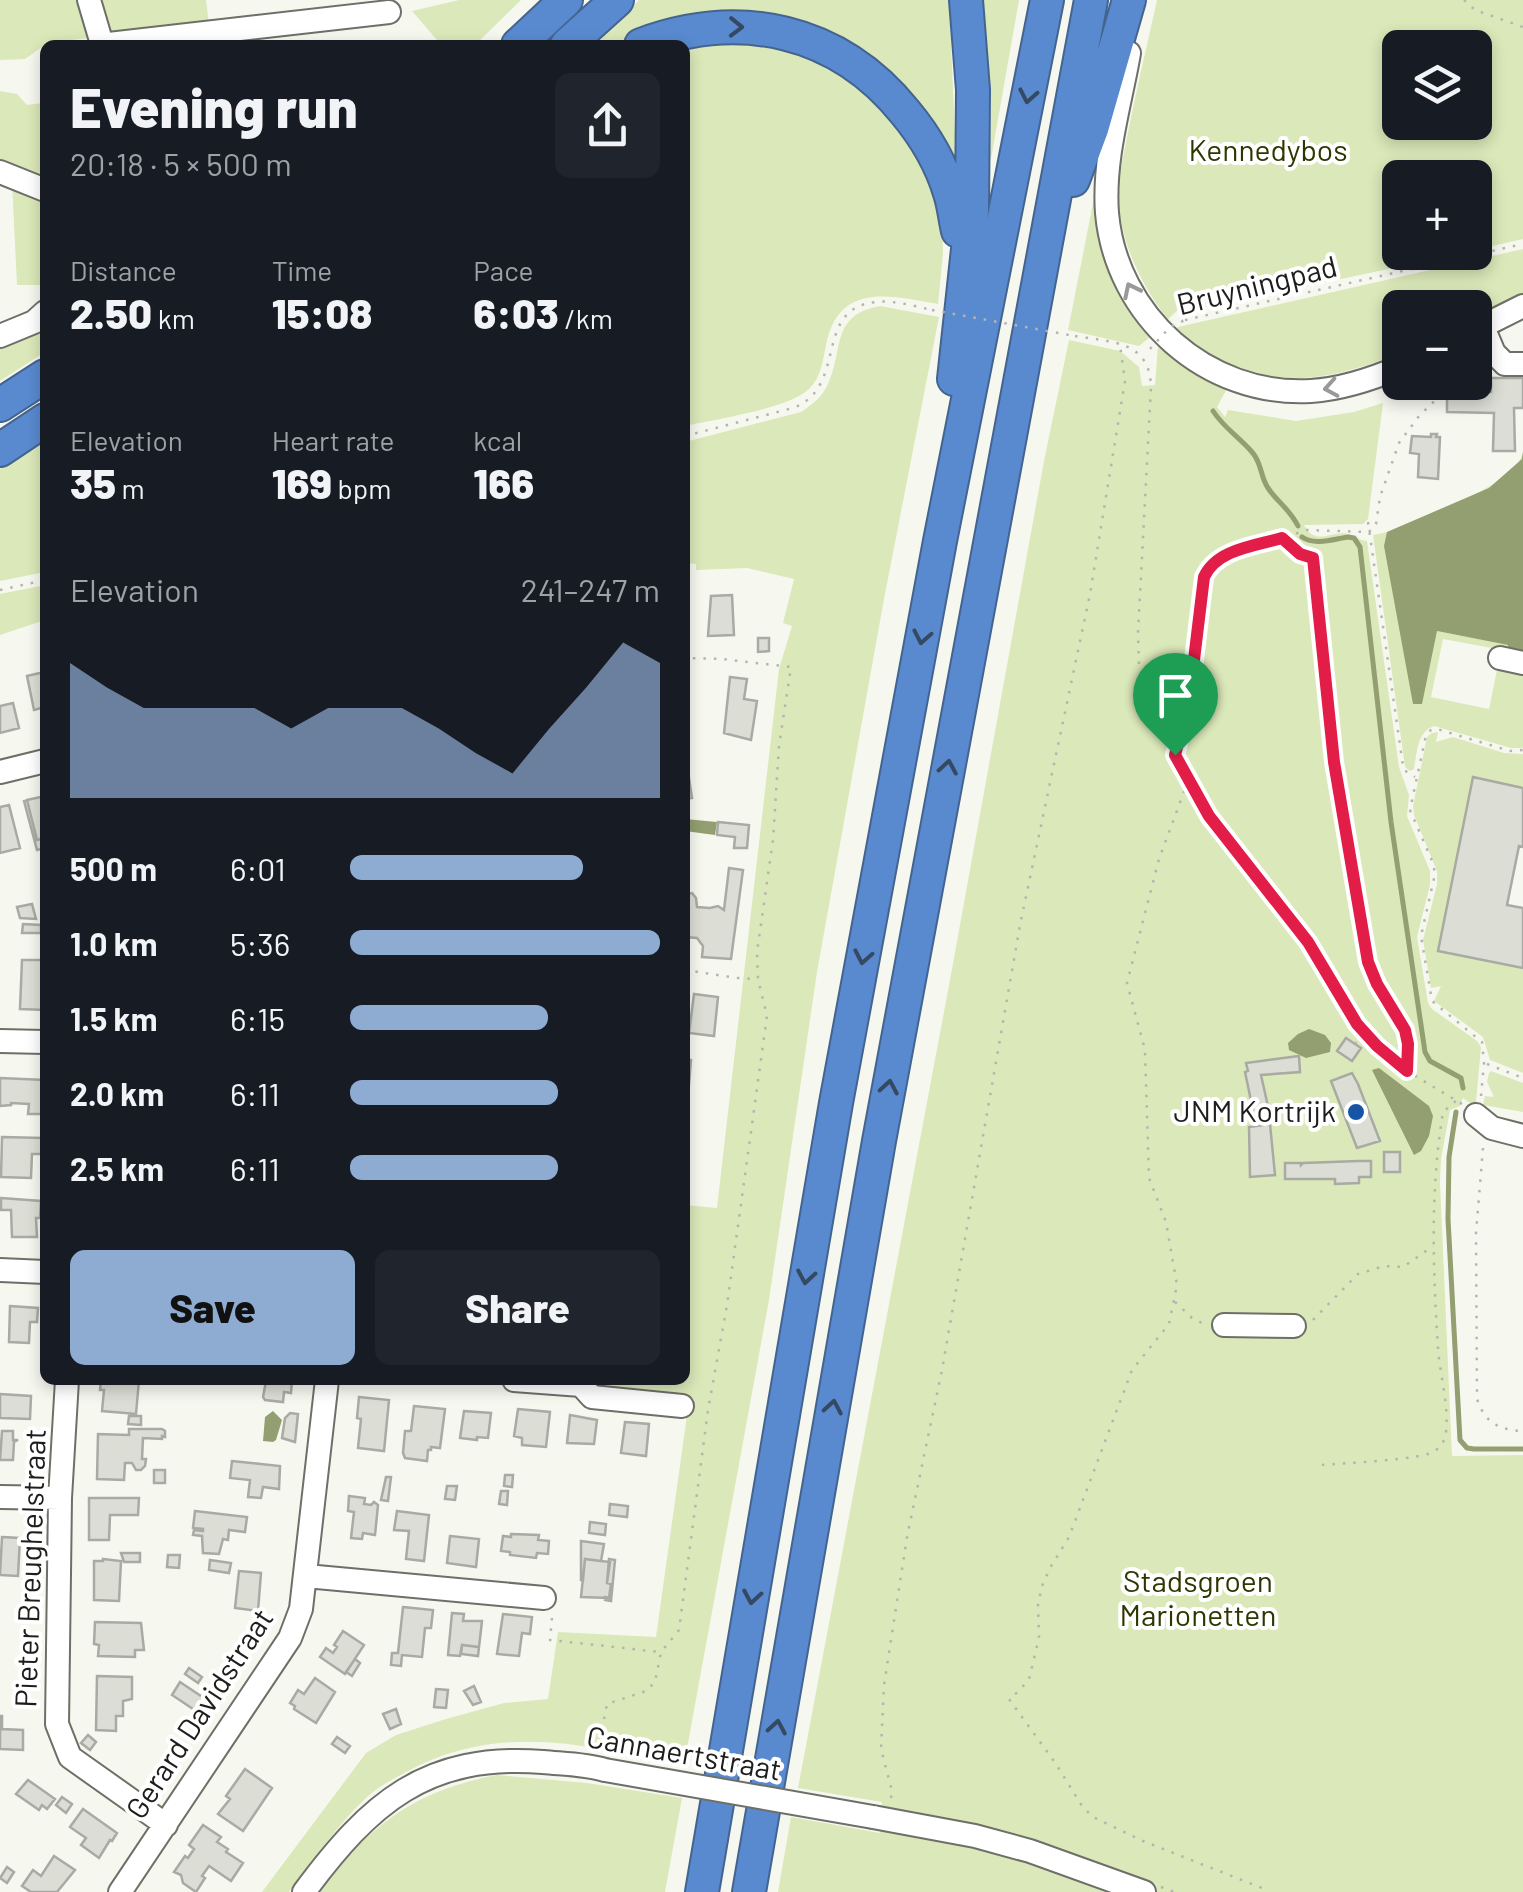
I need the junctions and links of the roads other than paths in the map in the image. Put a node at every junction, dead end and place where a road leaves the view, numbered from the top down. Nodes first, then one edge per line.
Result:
1 (88, 0) edge
2 (566, 0) edge
3 (604, 0) edge
4 (618, 0) edge
5 (966, 0) edge
6 (1046, 0) edge
7 (1092, 0) edge
8 (1133, 0) edge
9 (380, 9) edge
10 (548, 32) edge
11 (100, 40) edge
12 (140, 40) edge
13 (657, 40) edge
14 (0, 172) edge
15 (40, 188) edge
16 (1040, 269) junction
17 (1523, 306) edge
18 (40, 317) edge
19 (1492, 324) edge
20 (958, 330) junction
21 (0, 336) edge
22 (1492, 349) edge
23 (1523, 364) edge
24 (1382, 374) edge
25 (40, 379) edge
26 (0, 406) edge
27 (40, 423) edge
28 (0, 450) edge
29 (940, 541) junction
30 (40, 762) edge
31 (0, 772) edge
32 (0, 1040) edge
33 (40, 1042) edge
34 (1471, 1107) road end
35 (1523, 1136) edge
36 (0, 1270) edge
37 (40, 1272) edge
38 (1224, 1325) road end
39 (1300, 1327) road end
40 (68, 1385) edge
41 (326, 1385) edge
42 (570, 1385) edge
43 (682, 1406) dead end
44 (0, 1497) edge
45 (60, 1498) junction
46 (306, 1576) junction
47 (544, 1598) road end
48 (166, 1825) junction
49 (1090, 1883) edge
50 (1151, 1889) edge
51 (120, 1892) edge
52 (304, 1892) edge
53 (702, 1892) edge
54 (748, 1892) edge

1 - 11 street
2 - 10 highway
3 - 10 highway
4 - 10 highway
5 - 20 highway
6 -> 29 highway
7 - 16 highway
8 - 16 highway
24 -> 8 street
9 - 12 street
13 -> 20 highway
14 - 15 street
54 -> 16 highway
17 - 19 street
18 - 21 street
20 - 29 highway
22 - 23 street
25 - 26 highway
27 - 28 highway
29 -> 53 highway
30 - 31 street
32 - 33 street
34 - 35 street
36 - 37 street
38 - 39 street
40 - 45 street, Pieter Breughelstraat
41 - 46 street, Gerard Davidstraat
42 - 43 street
44 - 45 street
45 - 48 street, Pieter Breughelstraat
46 - 47 street
46 - 48 street, Gerard Davidstraat
48 - 51 street, Gerard Davidstraat
49 - 50 street, Cannaertstraat
49 - 52 street, Cannaertstraat, bridge

